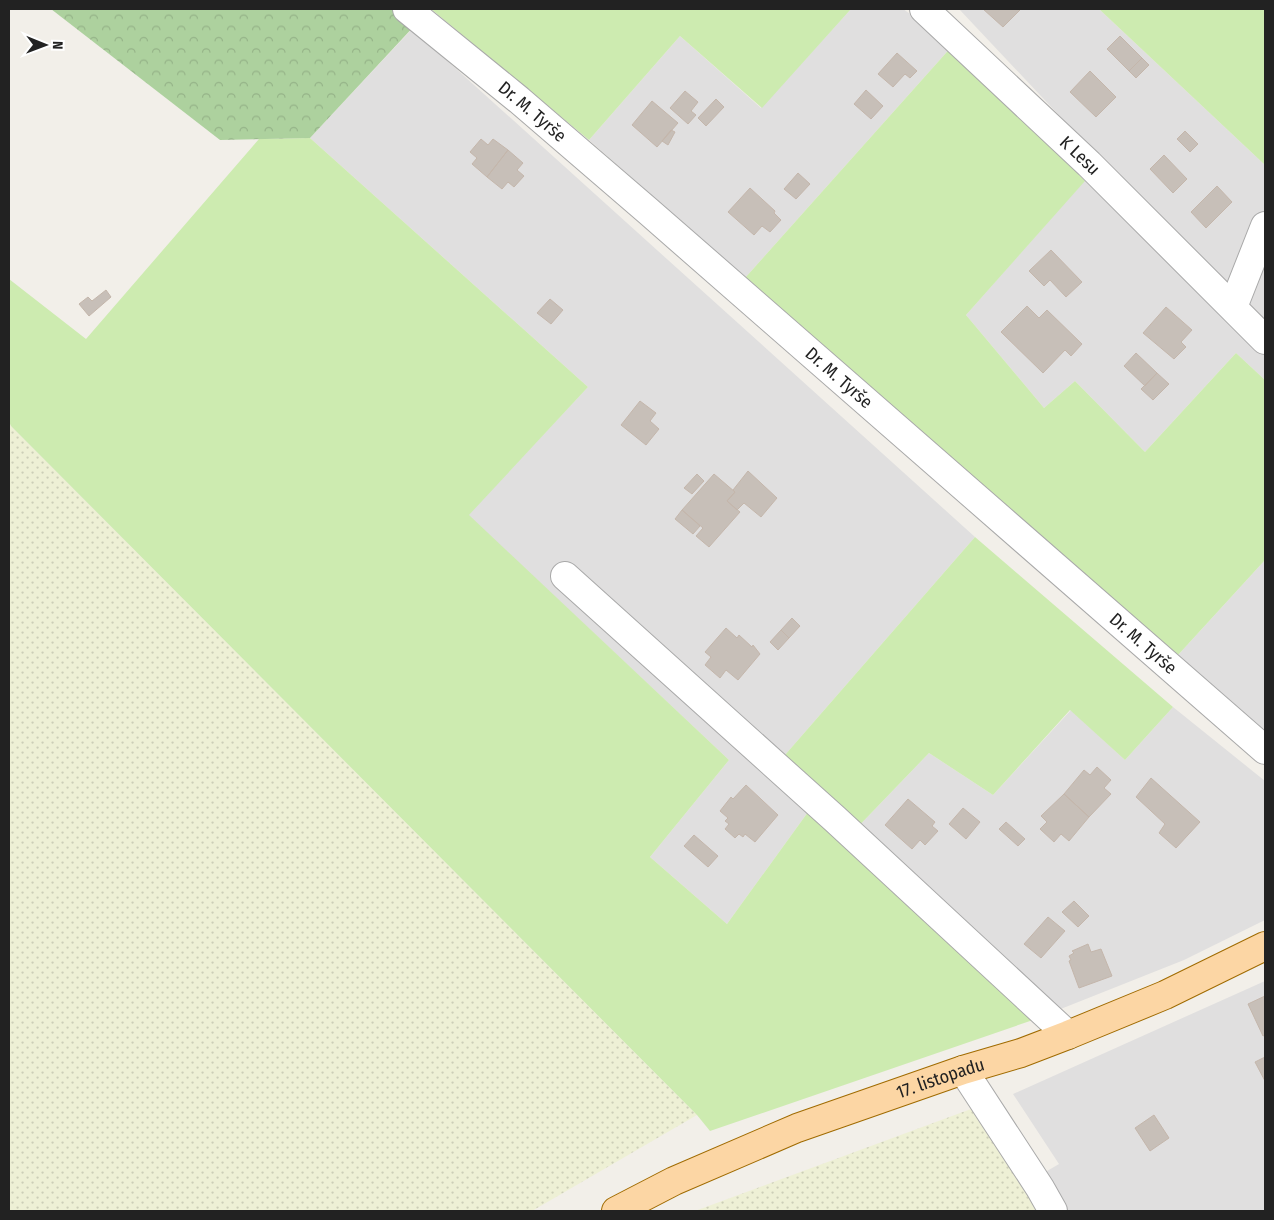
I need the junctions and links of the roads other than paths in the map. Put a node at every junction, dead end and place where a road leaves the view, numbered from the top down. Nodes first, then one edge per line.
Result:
1 (407, 9) edge
2 (924, 9) edge
3 (1265, 226) edge
4 (1233, 307) junction
5 (1265, 340) edge
6 (565, 576) dead end
7 (1265, 750) edge
8 (1265, 946) edge
9 (1068, 1035) junction
10 (963, 1070) junction
11 (616, 1211) edge
12 (1053, 1211) edge

1 - 7 street, Dr. M. Tyrše
2 - 4 street, K Lesu
3 - 4 street
4 - 5 street, K Lesu
6 - 9 street
8 - 9 main road, 17. listopadu
9 - 10 main road, 17. listopadu
10 - 11 main road, 17. listopadu
10 - 12 street

